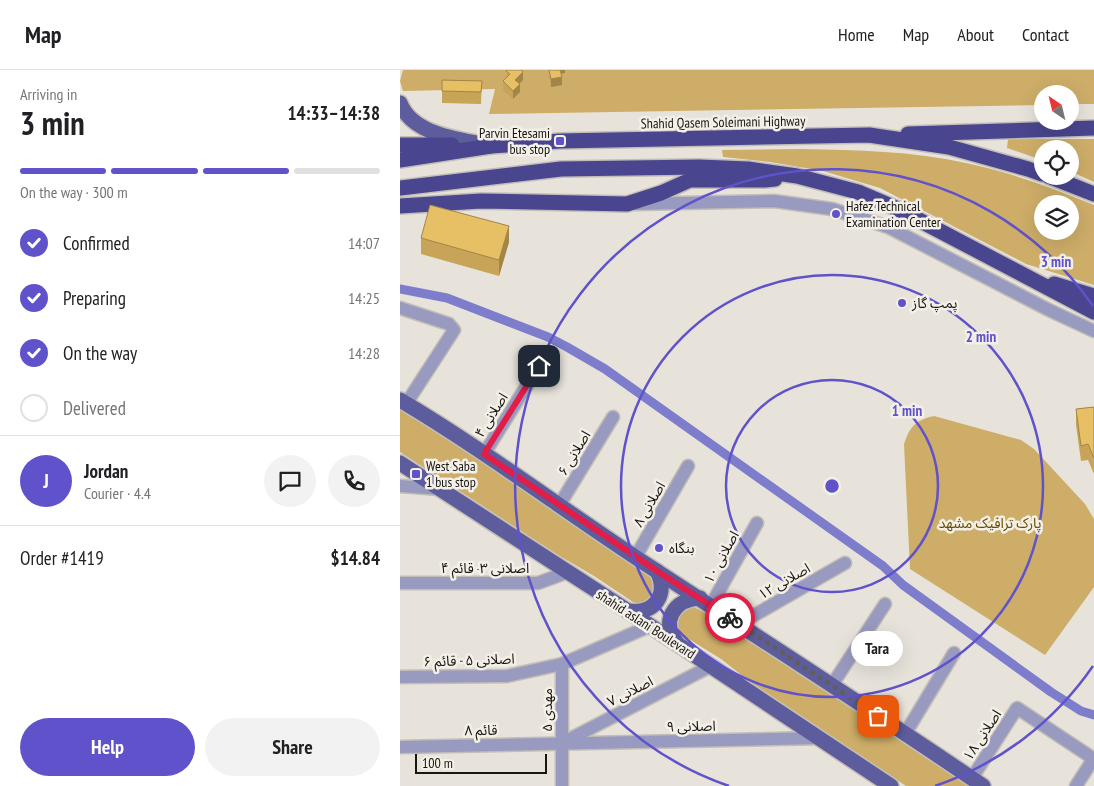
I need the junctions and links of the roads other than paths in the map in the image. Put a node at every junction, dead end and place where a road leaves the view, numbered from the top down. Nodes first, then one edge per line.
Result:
1 (400, 103) edge
2 (1094, 128) edge
3 (869, 135) junction
4 (400, 145) edge
5 (491, 146) junction
6 (400, 160) edge
7 (1034, 171) edge
8 (797, 176) junction
9 (1071, 185) edge
10 (400, 188) edge
11 (1094, 194) edge
12 (627, 204) junction
13 (400, 206) edge
14 (1019, 274) junction
15 (1094, 296) edge
16 (400, 308) edge
17 (1094, 312) edge
18 (1094, 331) edge
19 (539, 366) dead end
20 (403, 402) edge
21 (614, 417) dead end
22 (484, 454) junction
23 (400, 463) edge
24 (688, 466) dead end
25 (400, 486) edge
26 (440, 489) junction
27 (560, 504) junction
28 (757, 523) dead end
29 (636, 556) junction
30 (845, 563) dead end
31 (657, 571) junction
32 (568, 572) junction
33 (400, 583) edge
34 (706, 602) junction
35 (884, 604) dead end
36 (628, 611) junction
37 (739, 624) junction
38 (650, 626) junction
39 (678, 644) junction
40 (954, 652) dead end
41 (562, 664) junction
42 (711, 666) junction
43 (400, 677) edge
44 (832, 685) junction
45 (905, 734) junction
46 (821, 738) junction
47 (562, 743) junction
48 (400, 746) edge
49 (1094, 759) edge
50 (978, 782) edge
51 (887, 784) edge
52 (562, 786) edge
53 (1076, 786) edge

1 - 5 main road
2 - 3 highway
3 - 5 highway, Shahid Qasem Soleimani Highway
3 - 7 highway, Shahid Qasem Soleimani Highway
4 - 5 highway
5 - 6 highway, Shahid Qasem Soleimani Highway
8 - 10 highway
8 - 12 highway
8 - 14 highway
9 - 11 highway
12 - 13 highway
12 - 18 street
14 - 15 highway
14 - 17 highway
16 - 20 street
19 - 22 street, اصلانی ۴
20 - 22 main road
21 - 27 street, اصلانی ۶
22 - 27 main road
23 - 26 main road, shahid aslani Boulevard
24 - 29 street, اصلانی ۸
25 - 26 street
26 - 32 main road, shahid aslani Boulevard
27 - 29 main road
28 - 34 street, اصلانی ۱۰
29 - 31 main road
30 - 37 street, اصلانی ۱۲
31 - 34 main road
31 - 36 main road
32 - 33 street, اصلانی ۳- قائم ۴
32 - 36 main road, shahid aslani Boulevard
34 - 37 main road
34 - 39 main road
35 - 44 street
36 - 38 main road, shahid aslani Boulevard
37 - 44 main road
38 - 39 main road, shahid aslani Boulevard
38 - 41 street, اصلانی ۵ - قائم ۶
39 - 42 main road, shahid aslani Boulevard
40 - 45 street
41 - 43 street, اصلانی ۵ - قائم ۶
41 - 47 street, مهدی ۵
42 - 46 main road, shahid aslani Boulevard
42 - 47 street, اصلانی ۷
44 - 45 main road
45 - 50 main road
46 - 47 street, اصلانی ۹
46 - 51 main road, shahid aslani Boulevard
47 - 48 street, قائم ۸
47 - 52 street, مهدی ۵
49 - 50 street, اصلانی ۱۸
49 - 53 street

